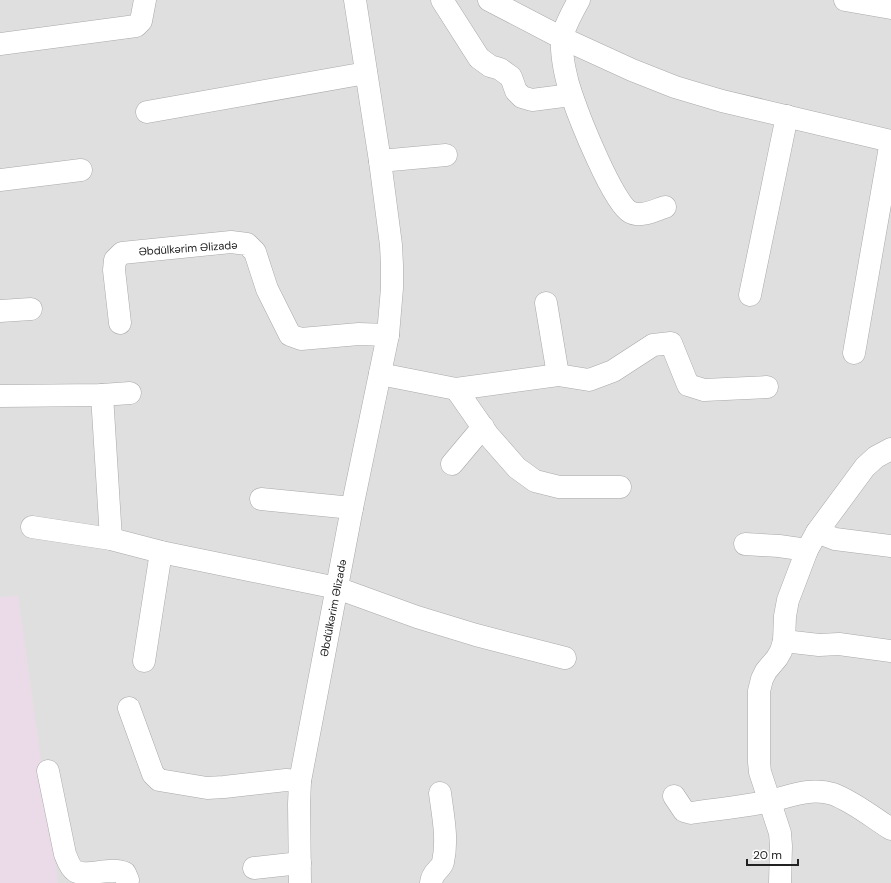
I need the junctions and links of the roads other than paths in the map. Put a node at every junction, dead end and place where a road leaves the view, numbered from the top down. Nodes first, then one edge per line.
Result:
1 (145, 0) edge
2 (355, 0) edge
3 (442, 0) edge
4 (489, 0) edge
5 (579, 0) edge
6 (844, 0) edge
7 (891, 8) edge
8 (562, 38) junction
9 (0, 44) edge
10 (366, 73) junction
11 (571, 95) junction
12 (147, 112) dead end
13 (787, 116) junction
14 (891, 141) edge
15 (446, 155) dead end
16 (380, 161) junction
17 (81, 170) dead end
18 (0, 180) edge
19 (666, 207) dead end
20 (750, 295) dead end
21 (546, 303) dead end
22 (31, 309) dead end
23 (0, 311) edge
24 (120, 323) dead end
25 (388, 335) junction
26 (854, 353) dead end
27 (380, 374) junction
28 (558, 375) junction
29 (768, 387) dead end
30 (456, 389) junction
31 (130, 393) dead end
32 (102, 395) junction
33 (0, 396) edge
34 (483, 427) junction
35 (891, 450) edge
36 (452, 464) dead end
37 (620, 487) dead end
38 (261, 498) dead end
39 (352, 508) junction
40 (32, 527) dead end
41 (111, 539) junction
42 (812, 541) junction
43 (745, 544) dead end
44 (891, 546) edge
45 (161, 552) junction
46 (337, 588) junction
47 (784, 641) junction
48 (891, 650) edge
49 (565, 658) dead end
50 (144, 661) dead end
51 (129, 708) dead end
52 (48, 771) dead end
53 (300, 781) junction
54 (440, 793) dead end
55 (674, 796) dead end
56 (770, 801) junction
57 (891, 829) edge
58 (254, 868) dead end
59 (300, 873) edge
60 (127, 883) edge
61 (431, 883) edge
62 (780, 883) edge

1 - 9 street
2 - 10 street, Əbdülkərim Əlizadə
3 - 11 street
4 - 8 street
5 - 8 street
6 - 7 street
8 - 11 street
8 - 13 street
10 - 12 street
10 - 16 street, Əbdülkərim Əlizadə
11 - 19 street
13 - 14 street
13 - 20 street
14 - 26 street
15 - 16 street
16 - 25 street, Əbdülkərim Əlizadə
17 - 18 street
21 - 28 street
22 - 23 street
24 - 25 street, Əbdülkərim Əlizadə
25 - 27 street, Əbdülkərim Əlizadə
27 - 30 street
27 - 39 street, Əbdülkərim Əlizadə
28 - 29 street
28 - 30 street
30 - 34 street
31 - 32 street
32 - 33 street
32 - 41 street
34 - 36 street
34 - 37 street
35 - 42 street
38 - 39 street
39 - 46 street, Əbdülkərim Əlizadə
40 - 41 street
41 - 45 street
42 - 43 street
42 - 44 street
42 - 47 street
45 - 46 street
45 - 50 street
46 - 49 street
46 - 53 street, Əbdülkərim Əlizadə
47 - 48 street
47 - 56 street
51 - 53 street
52 - 60 street
53 - 59 street, Əbdülkərim Əlizadə
54 - 61 street
55 - 56 street
56 - 57 street
56 - 62 street
58 - 59 street

